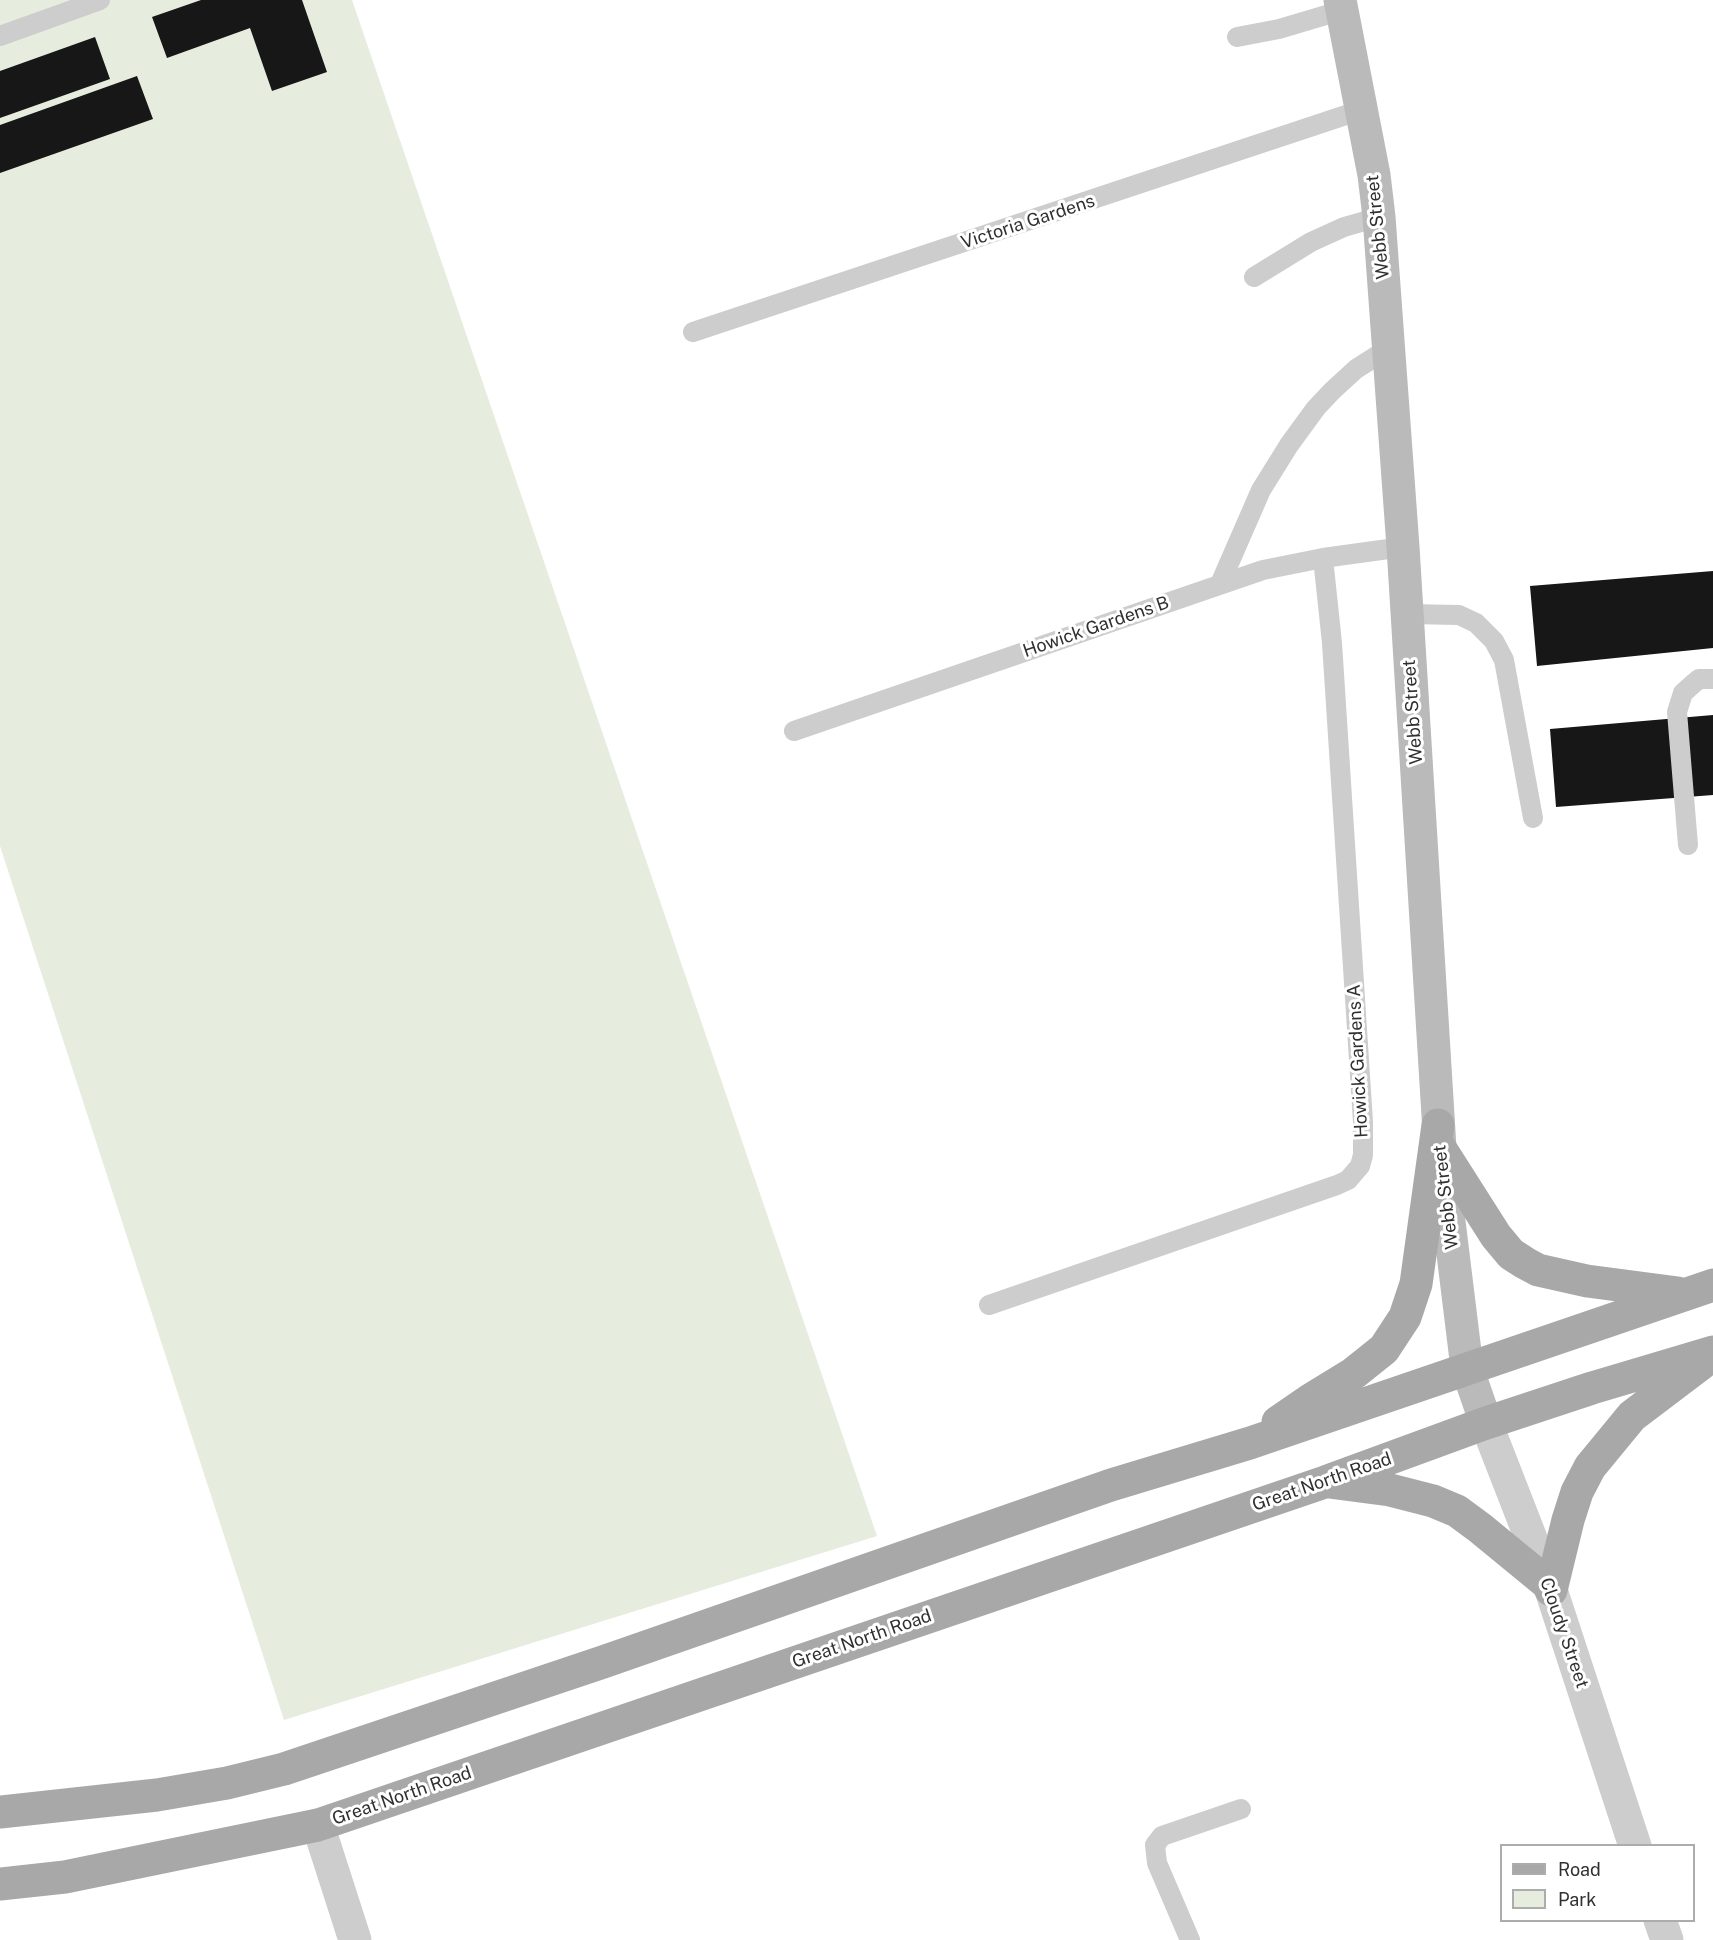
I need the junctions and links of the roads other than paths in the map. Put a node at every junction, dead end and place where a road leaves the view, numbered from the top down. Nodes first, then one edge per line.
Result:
1 (100, 0) edge
2 (1342, 5) edge
3 (0, 36) edge
4 (1237, 37) dead end
5 (1361, 110) junction
6 (1379, 217) junction
7 (1254, 277) dead end
8 (693, 332) dead end
9 (1389, 348) junction
10 (1403, 547) junction
11 (1323, 558) junction
12 (1220, 584) junction
13 (1407, 614) junction
14 (1713, 679) edge
15 (794, 731) dead end
16 (1533, 818) dead end
17 (1688, 845) dead end
18 (1439, 1137) junction
19 (1700, 1289) edge
20 (989, 1305) dead end
21 (1713, 1353) edge
22 (1467, 1368) junction
23 (1486, 1423) junction
24 (1250, 1443) junction
25 (1325, 1482) junction
26 (1549, 1587) junction
27 (1241, 1809) dead end
28 (0, 1812) edge
29 (318, 1825) junction
30 (1635, 1844) edge
31 (0, 1884) edge
32 (1661, 1922) edge
33 (355, 1940) edge
34 (1190, 1940) edge
35 (1667, 1940) edge

1 - 3 lane
2 - 4 lane
2 - 5 street, Webb Street
5 - 6 street, Webb Street
5 - 8 lane, Victoria Gardens
6 - 7 lane
6 - 9 street, Webb Street
9 - 10 street, Webb Street
9 - 12 lane
10 - 11 lane, Howick Gardens B
10 - 13 street, Webb Street
11 - 12 lane, Howick Gardens B
11 - 20 lane, Howick Gardens A
12 - 15 lane, Howick Gardens B
13 - 16 lane
13 - 18 street, Webb Street
14 - 17 lane
18 - 19 main road
18 - 22 street, Webb Street
18 - 24 main road
19 - 22 main road
21 - 23 main road, Great North Road
21 - 26 main road
22 - 23 street, Webb Street
22 - 24 main road
23 - 25 main road, Great North Road
23 - 26 street, Cloudy Street
24 - 28 main road
25 - 26 main road
25 - 29 main road, Great North Road
26 - 30 street, Cloudy Street
27 - 34 lane
29 - 31 main road, Great North Road
29 - 33 street
32 - 35 street

